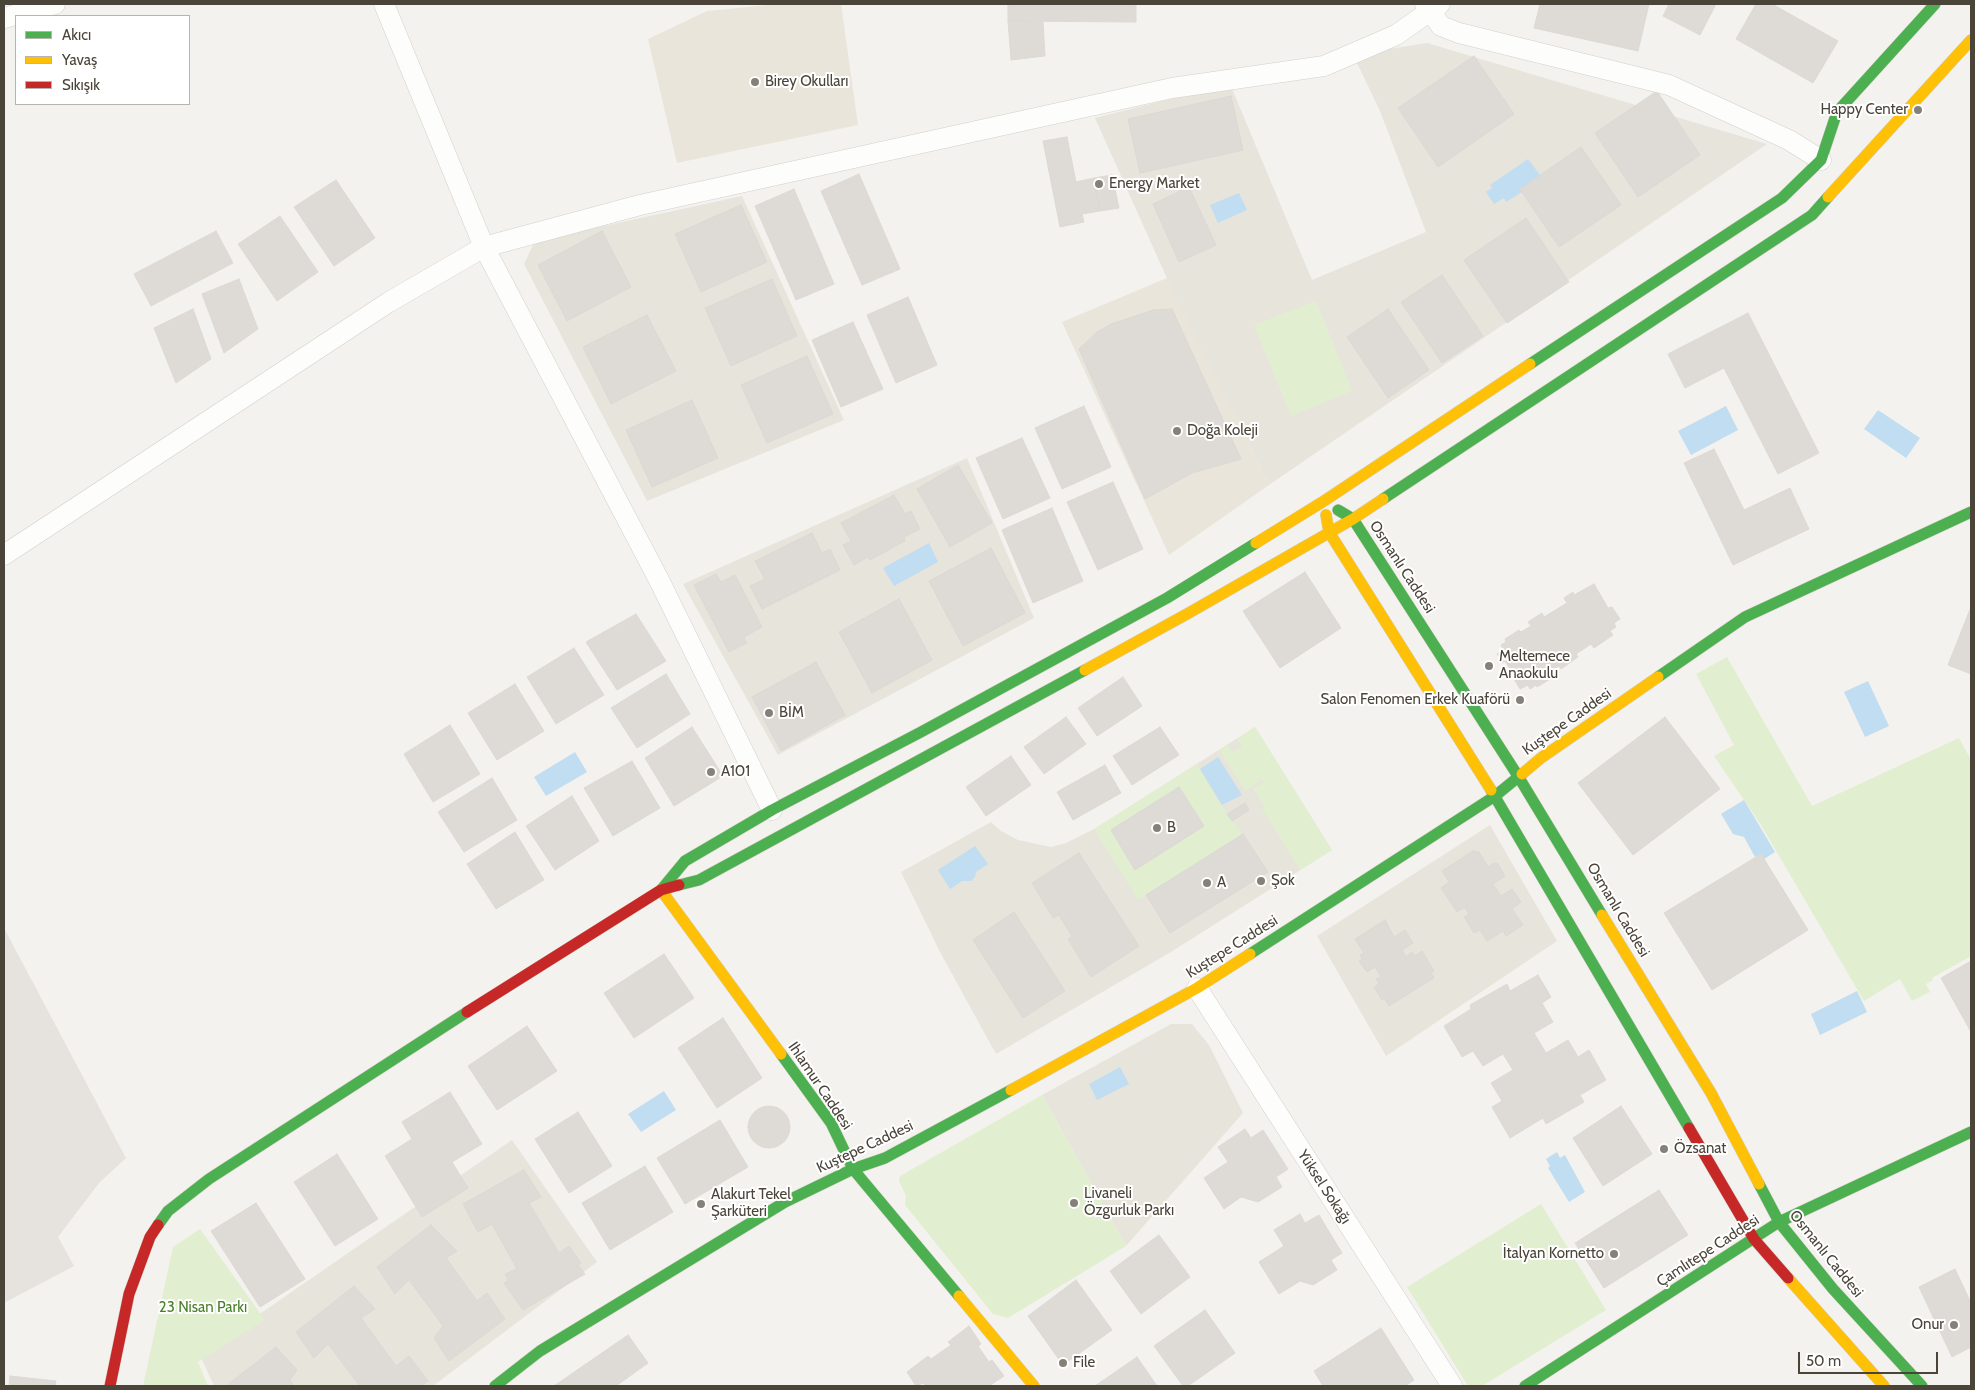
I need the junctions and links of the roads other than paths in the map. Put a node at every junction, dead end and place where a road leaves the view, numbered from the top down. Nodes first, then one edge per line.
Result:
1 (55, 4) edge
2 (384, 4) edge
3 (1935, 4) edge
4 (1432, 6) edge
5 (4, 18) edge
6 (1971, 40) edge
7 (1828, 165) junction
8 (1848, 177) junction
9 (484, 247) junction
10 (1324, 502) junction
11 (1971, 512) edge
12 (1353, 519) junction
13 (1329, 532) junction
14 (4, 555) edge
15 (1518, 776) junction
16 (1495, 796) junction
17 (779, 821) junction
18 (661, 890) junction
19 (1197, 988) junction
20 (1971, 1132) edge
21 (853, 1169) junction
22 (1779, 1222) junction
23 (1754, 1239) junction
24 (1873, 1383) edge
25 (110, 1386) edge
26 (495, 1386) edge
27 (1034, 1386) edge
28 (1452, 1386) edge
29 (1525, 1386) edge
30 (1922, 1386) edge

1 - 5 street
2 - 9 street
3 - 7 street
4 - 7 street
4 - 9 street
6 - 8 street
7 - 8 street
7 - 10 street
8 - 12 street
9 - 14 street
9 - 17 street
10 - 12 street, Osmanlı Caddesi
10 - 13 street
10 - 17 street
11 - 15 street, Kuştepe Caddesi
12 - 13 street
12 - 15 street, Osmanlı Caddesi
13 - 16 street
13 - 17 street
15 - 16 street, Kuştepe Caddesi
15 - 22 street, Osmanlı Caddesi
16 - 19 street, Kuştepe Caddesi
16 - 23 street
17 - 18 street
17 - 18 street
18 - 21 street, Ihlamur Caddesi
18 - 25 street
19 - 21 street, Kuştepe Caddesi
19 - 28 street, Yüksel Sokağı
20 - 22 street, Çamlıtepe Caddesi
21 - 26 street, Kuştepe Caddesi
21 - 27 street, Ihlamur Caddesi
22 - 23 street, Çamlıtepe Caddesi
22 - 30 street, Osmanlı Caddesi
23 - 24 street
23 - 29 street, Çamlıtepe Caddesi

